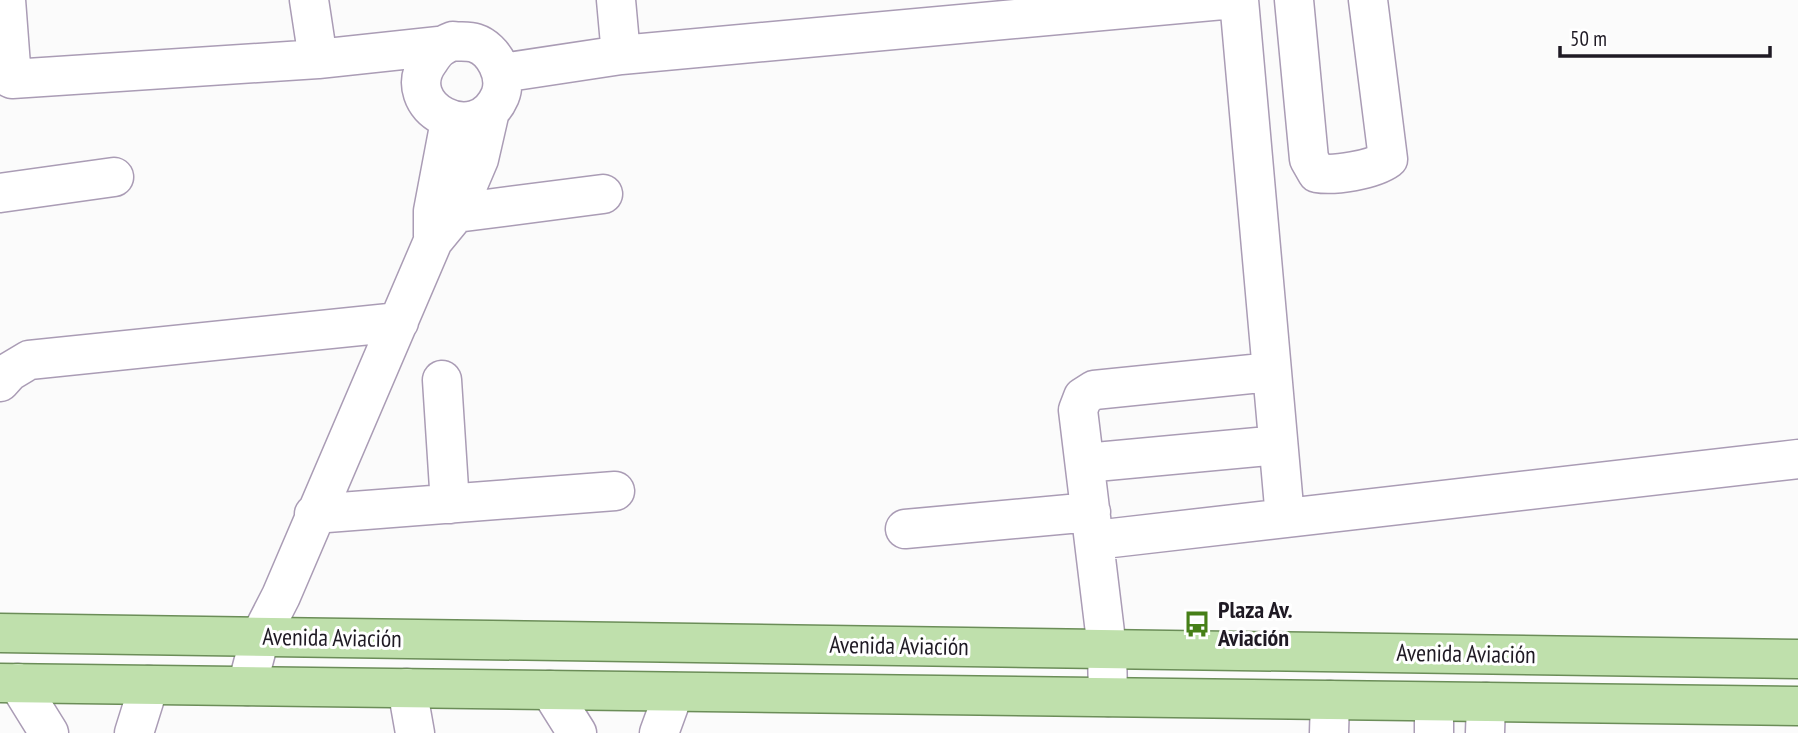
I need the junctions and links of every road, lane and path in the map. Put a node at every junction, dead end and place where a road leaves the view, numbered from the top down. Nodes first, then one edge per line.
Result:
1 (6, 0) edge
2 (309, 0) edge
3 (617, 0) edge
4 (1223, 0) edge
5 (1239, 0) edge
6 (1294, 0) edge
7 (1368, 0) edge
8 (1066, 7) edge
9 (913, 14) edge
10 (439, 46) junction
11 (375, 53) junction
12 (621, 55) junction
13 (318, 59) junction
14 (502, 74) junction
15 (6, 76) edge
16 (422, 91) junction
17 (490, 111) junction
18 (450, 121) junction
19 (114, 177) dead end
20 (0, 192) edge
21 (603, 194) dead end
22 (441, 221) junction
23 (399, 321) junction
24 (3, 371) edge
25 (1272, 372) junction
26 (442, 380) dead end
27 (1279, 445) junction
28 (1798, 459) edge
29 (1085, 463) junction
30 (615, 491) dead end
31 (450, 504) junction
32 (314, 514) junction
33 (1285, 518) junction
34 (1093, 526) junction
35 (905, 528) dead end
36 (0, 633) edge
37 (260, 637) junction
38 (1107, 649) junction
39 (1798, 659) edge
40 (9, 683) edge
41 (149, 685) junction
42 (247, 686) junction
43 (407, 688) junction
44 (550, 690) junction
45 (674, 692) junction
46 (1108, 698) junction
47 (1798, 706) edge
48 (1329, 717) edge
49 (1434, 717) edge
50 (1486, 718) edge
51 (49, 733) edge
52 (134, 733) edge
53 (415, 733) edge
54 (577, 733) edge
55 (659, 733) edge

1 - 15 street
2 - 13 street
3 - 12 street
4 - 8 street
5 - 25 street
6 - 7 street
8 - 9 street
9 - 12 street
10 - 11 street
10 - 14 street
10 - 16 street
11 - 13 street
11 - 16 street
12 - 14 street
13 - 15 street
14 - 17 street
16 - 18 street
17 - 18 street
17 - 22 street
18 - 22 street
19 - 20 street
21 - 22 street
22 - 23 street
23 - 24 street
23 - 32 street
25 - 27 street
25 - 29 street
26 - 31 street
27 - 29 street
27 - 33 street
28 - 33 street
29 - 34 street
30 - 31 street
31 - 32 street
32 - 37 street
33 - 34 street
34 - 35 street
34 - 38 street
36 - 37 main road, Avenida Aviación
37 - 38 main road, Avenida Aviación
37 - 42 street
38 - 39 main road, Avenida Aviación
38 - 46 street
40 - 41 main road, Avenida Aviación
40 - 51 street
41 - 42 main road, Avenida Aviación
41 - 52 street
42 - 43 main road, Avenida Aviación
43 - 44 main road, Avenida Aviación
43 - 53 street
44 - 45 main road, Avenida Aviación
44 - 54 street
45 - 46 main road, Avenida Aviación
45 - 55 street
46 - 48 main road, Avenida Aviación
47 - 50 main road, Avenida Aviación
48 - 49 main road, Avenida Aviación
49 - 50 main road, Avenida Aviación

